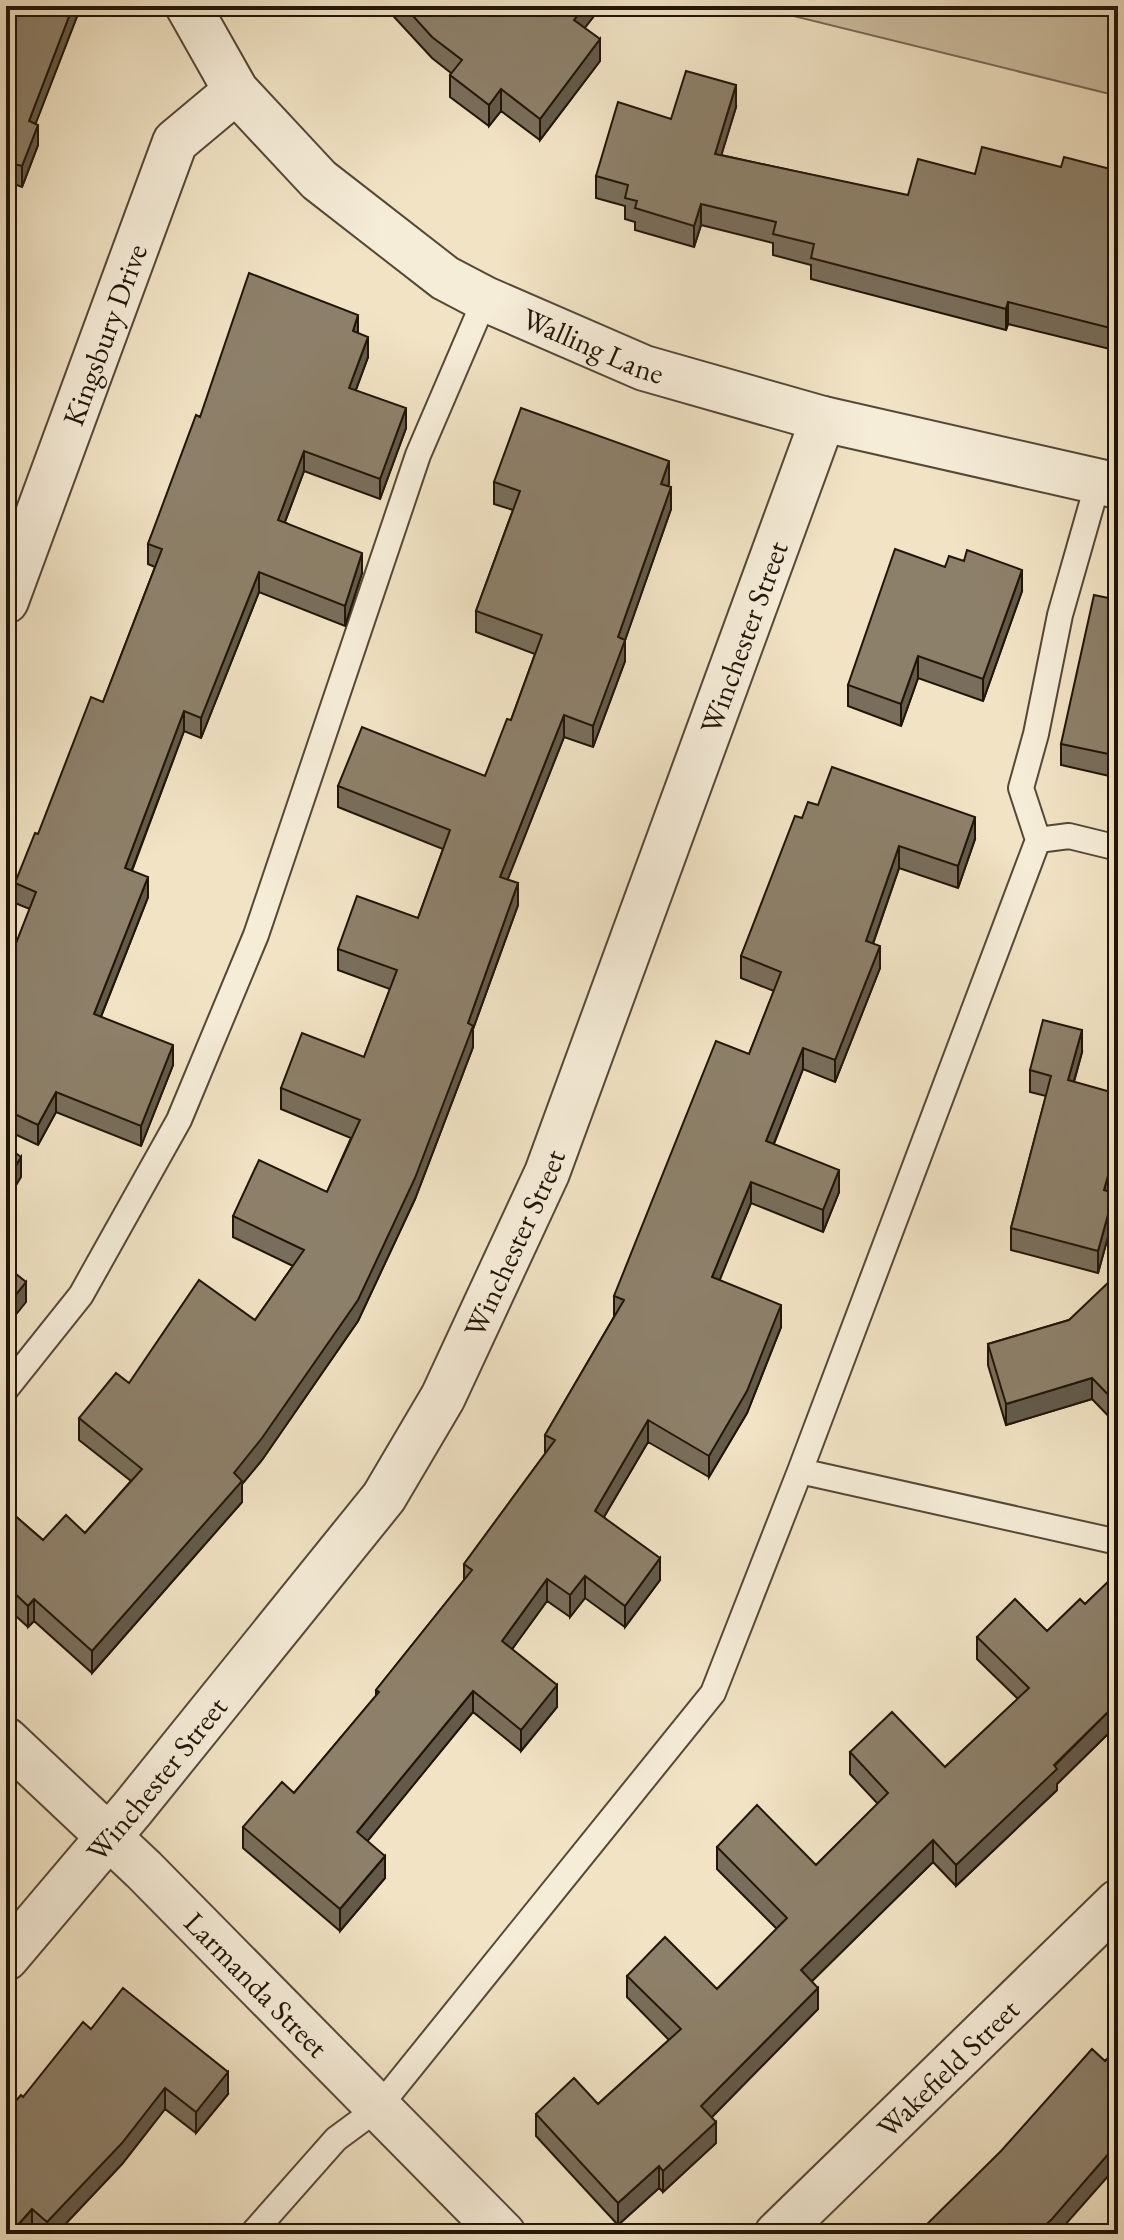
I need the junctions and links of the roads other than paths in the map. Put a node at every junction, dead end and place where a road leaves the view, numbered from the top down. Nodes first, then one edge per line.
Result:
1 (188, 6) edge
2 (236, 91) junction
3 (485, 299) junction
4 (823, 419) junction
5 (1108, 484) edge
6 (6, 601) edge
7 (1038, 840) junction
8 (1118, 848) edge
9 (6, 1389) edge
10 (800, 1471) junction
11 (1118, 1542) edge
12 (6, 1740) edge
13 (108, 1836) junction
14 (1118, 1902) edge
15 (6, 1958) edge
16 (378, 2108) junction
17 (252, 2234) edge
18 (503, 2234) edge
19 (777, 2234) edge

1 - 2 street, Walling Lane
2 - 3 street, Walling Lane
2 - 6 street, Kingsbury Drive
3 - 4 street, Walling Lane
3 - 9 lane
4 - 5 street, Walling Lane
4 - 13 street, Winchester Street
5 - 7 lane
7 - 8 lane
7 - 10 lane
10 - 11 lane
10 - 16 lane
12 - 13 street, Larmanda Street
13 - 15 street, Winchester Street
13 - 16 street, Larmanda Street
14 - 19 street, Wakefield Street
16 - 17 lane
16 - 18 street, Larmanda Street

